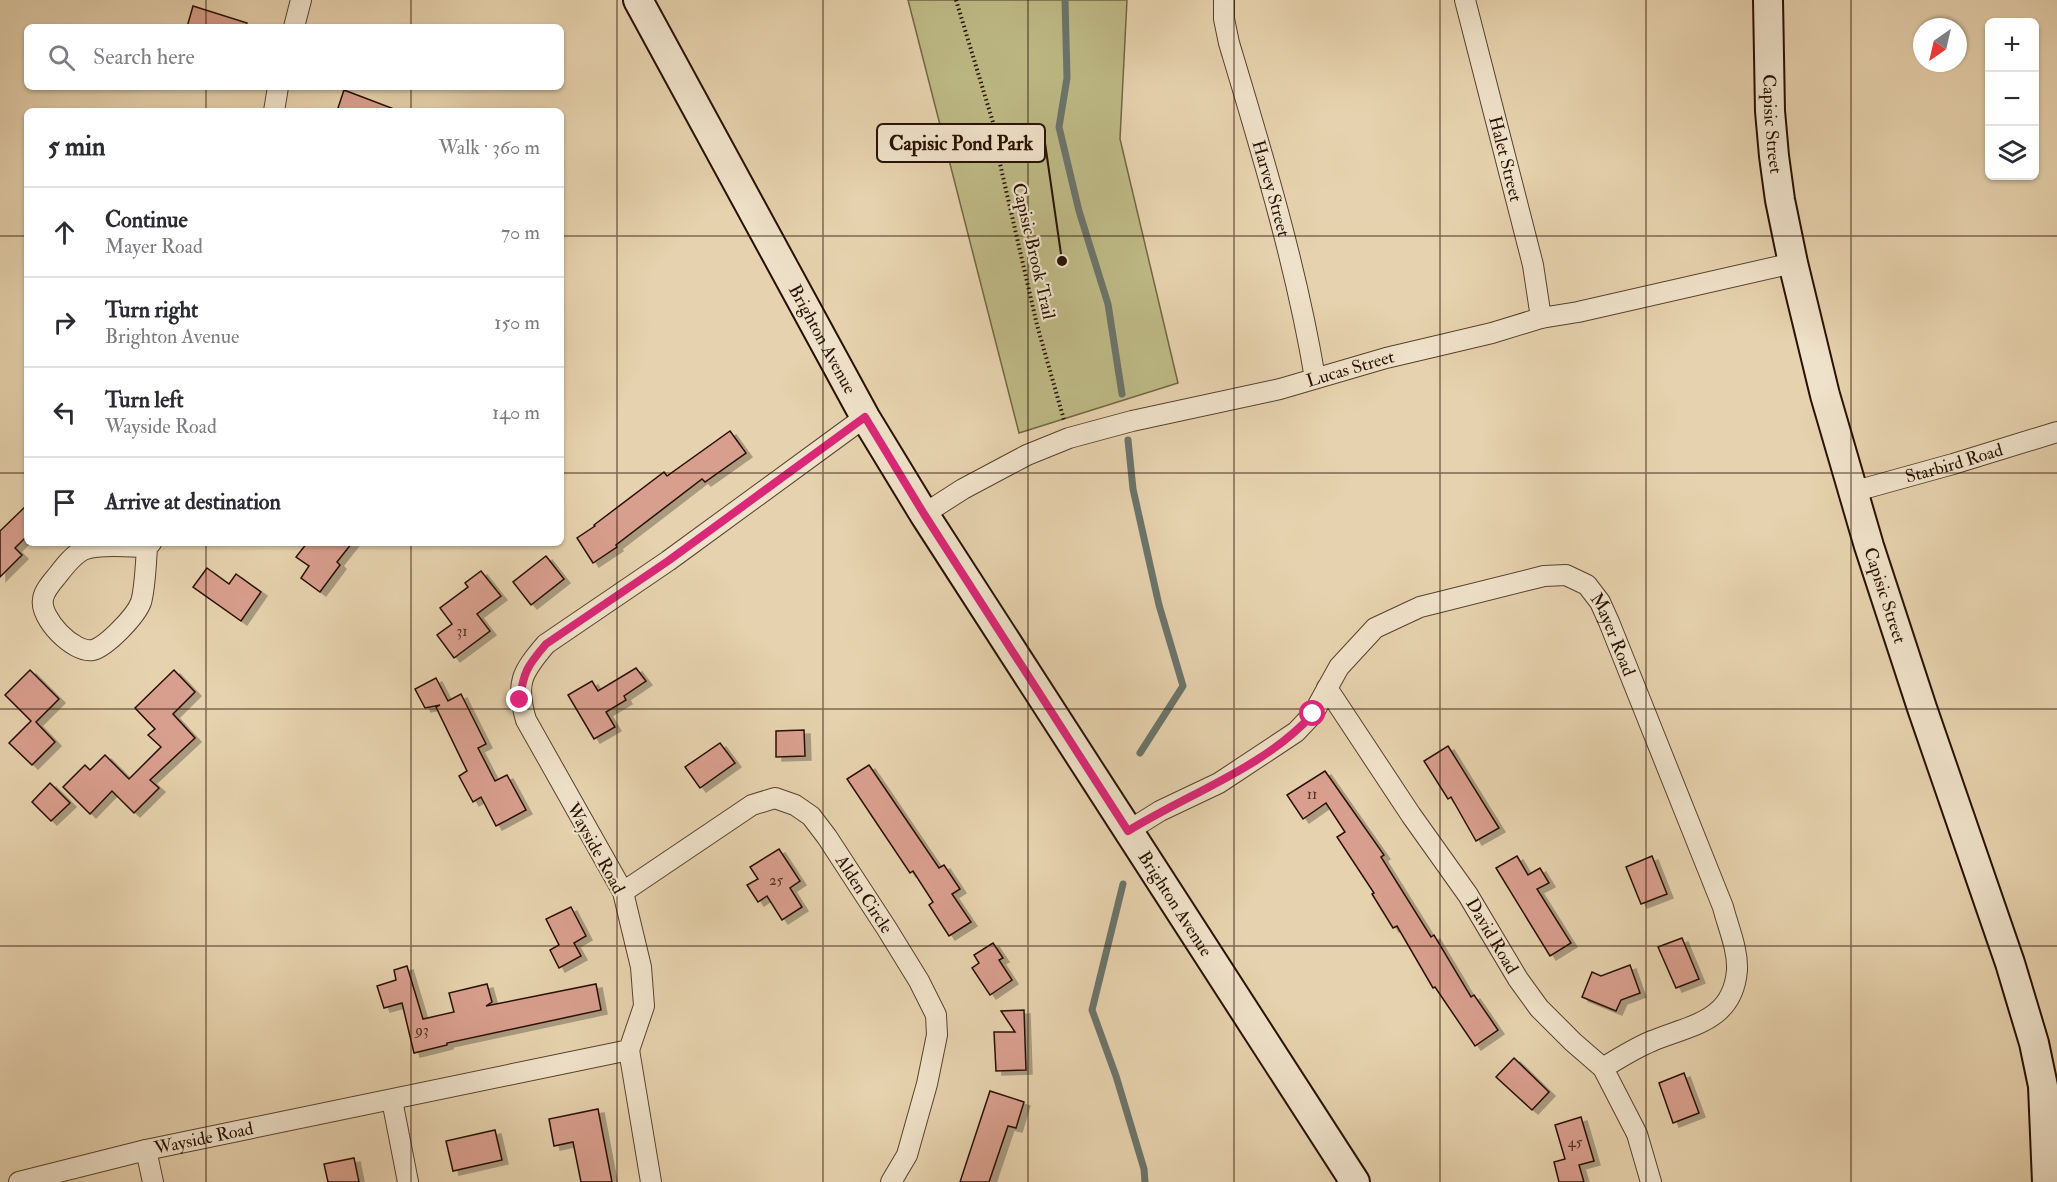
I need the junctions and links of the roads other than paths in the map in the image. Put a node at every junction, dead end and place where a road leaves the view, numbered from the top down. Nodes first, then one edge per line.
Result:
1 (301, 0) edge
2 (638, 0) edge
3 (1224, 0) edge
4 (1465, 0) edge
5 (1768, 0) edge
6 (295, 24) edge
7 (278, 90) edge
8 (274, 108) edge
9 (1793, 263) junction
10 (1541, 318) junction
11 (1315, 378) junction
12 (865, 417) junction
13 (2057, 432) edge
14 (1852, 492) junction
15 (924, 514) junction
16 (124, 546) edge
17 (149, 546) edge
18 (1327, 688) junction
19 (1128, 831) junction
20 (623, 892) junction
21 (629, 1050) junction
22 (1603, 1068) junction
23 (392, 1100) junction
24 (146, 1150) junction
25 (20, 1182) edge
26 (153, 1182) edge
27 (408, 1182) edge
28 (651, 1182) edge
29 (891, 1182) edge
30 (1355, 1182) edge
31 (1651, 1182) edge
32 (2047, 1182) edge

1 - 6 street
2 - 12 main road, Brighton Avenue
3 - 11 street, Harvey Street
4 - 10 street, Halet Street
5 - 9 main road, Capisic Street
7 - 8 street
9 - 10 street, Lucas Street
9 - 14 main road, Capisic Street
10 - 11 street, Lucas Street
11 - 15 street, Lucas Street
12 - 15 main road, Brighton Avenue
12 - 20 street, Wayside Road
13 - 14 street, Starbird Road
14 - 32 main road, Capisic Street
15 - 19 main road, Brighton Avenue
16 - 17 street
18 - 19 street, Mayer Road
18 - 22 street, David Road
18 - 22 street, Mayer Road
19 - 30 main road, Brighton Avenue
20 - 21 street, Wayside Road
20 - 29 street, Alden Circle
21 - 23 street, Wayside Road
21 - 28 street
22 - 31 street, David Road
23 - 24 street, Wayside Road
23 - 27 street
24 - 25 street, Wayside Road
24 - 26 street

